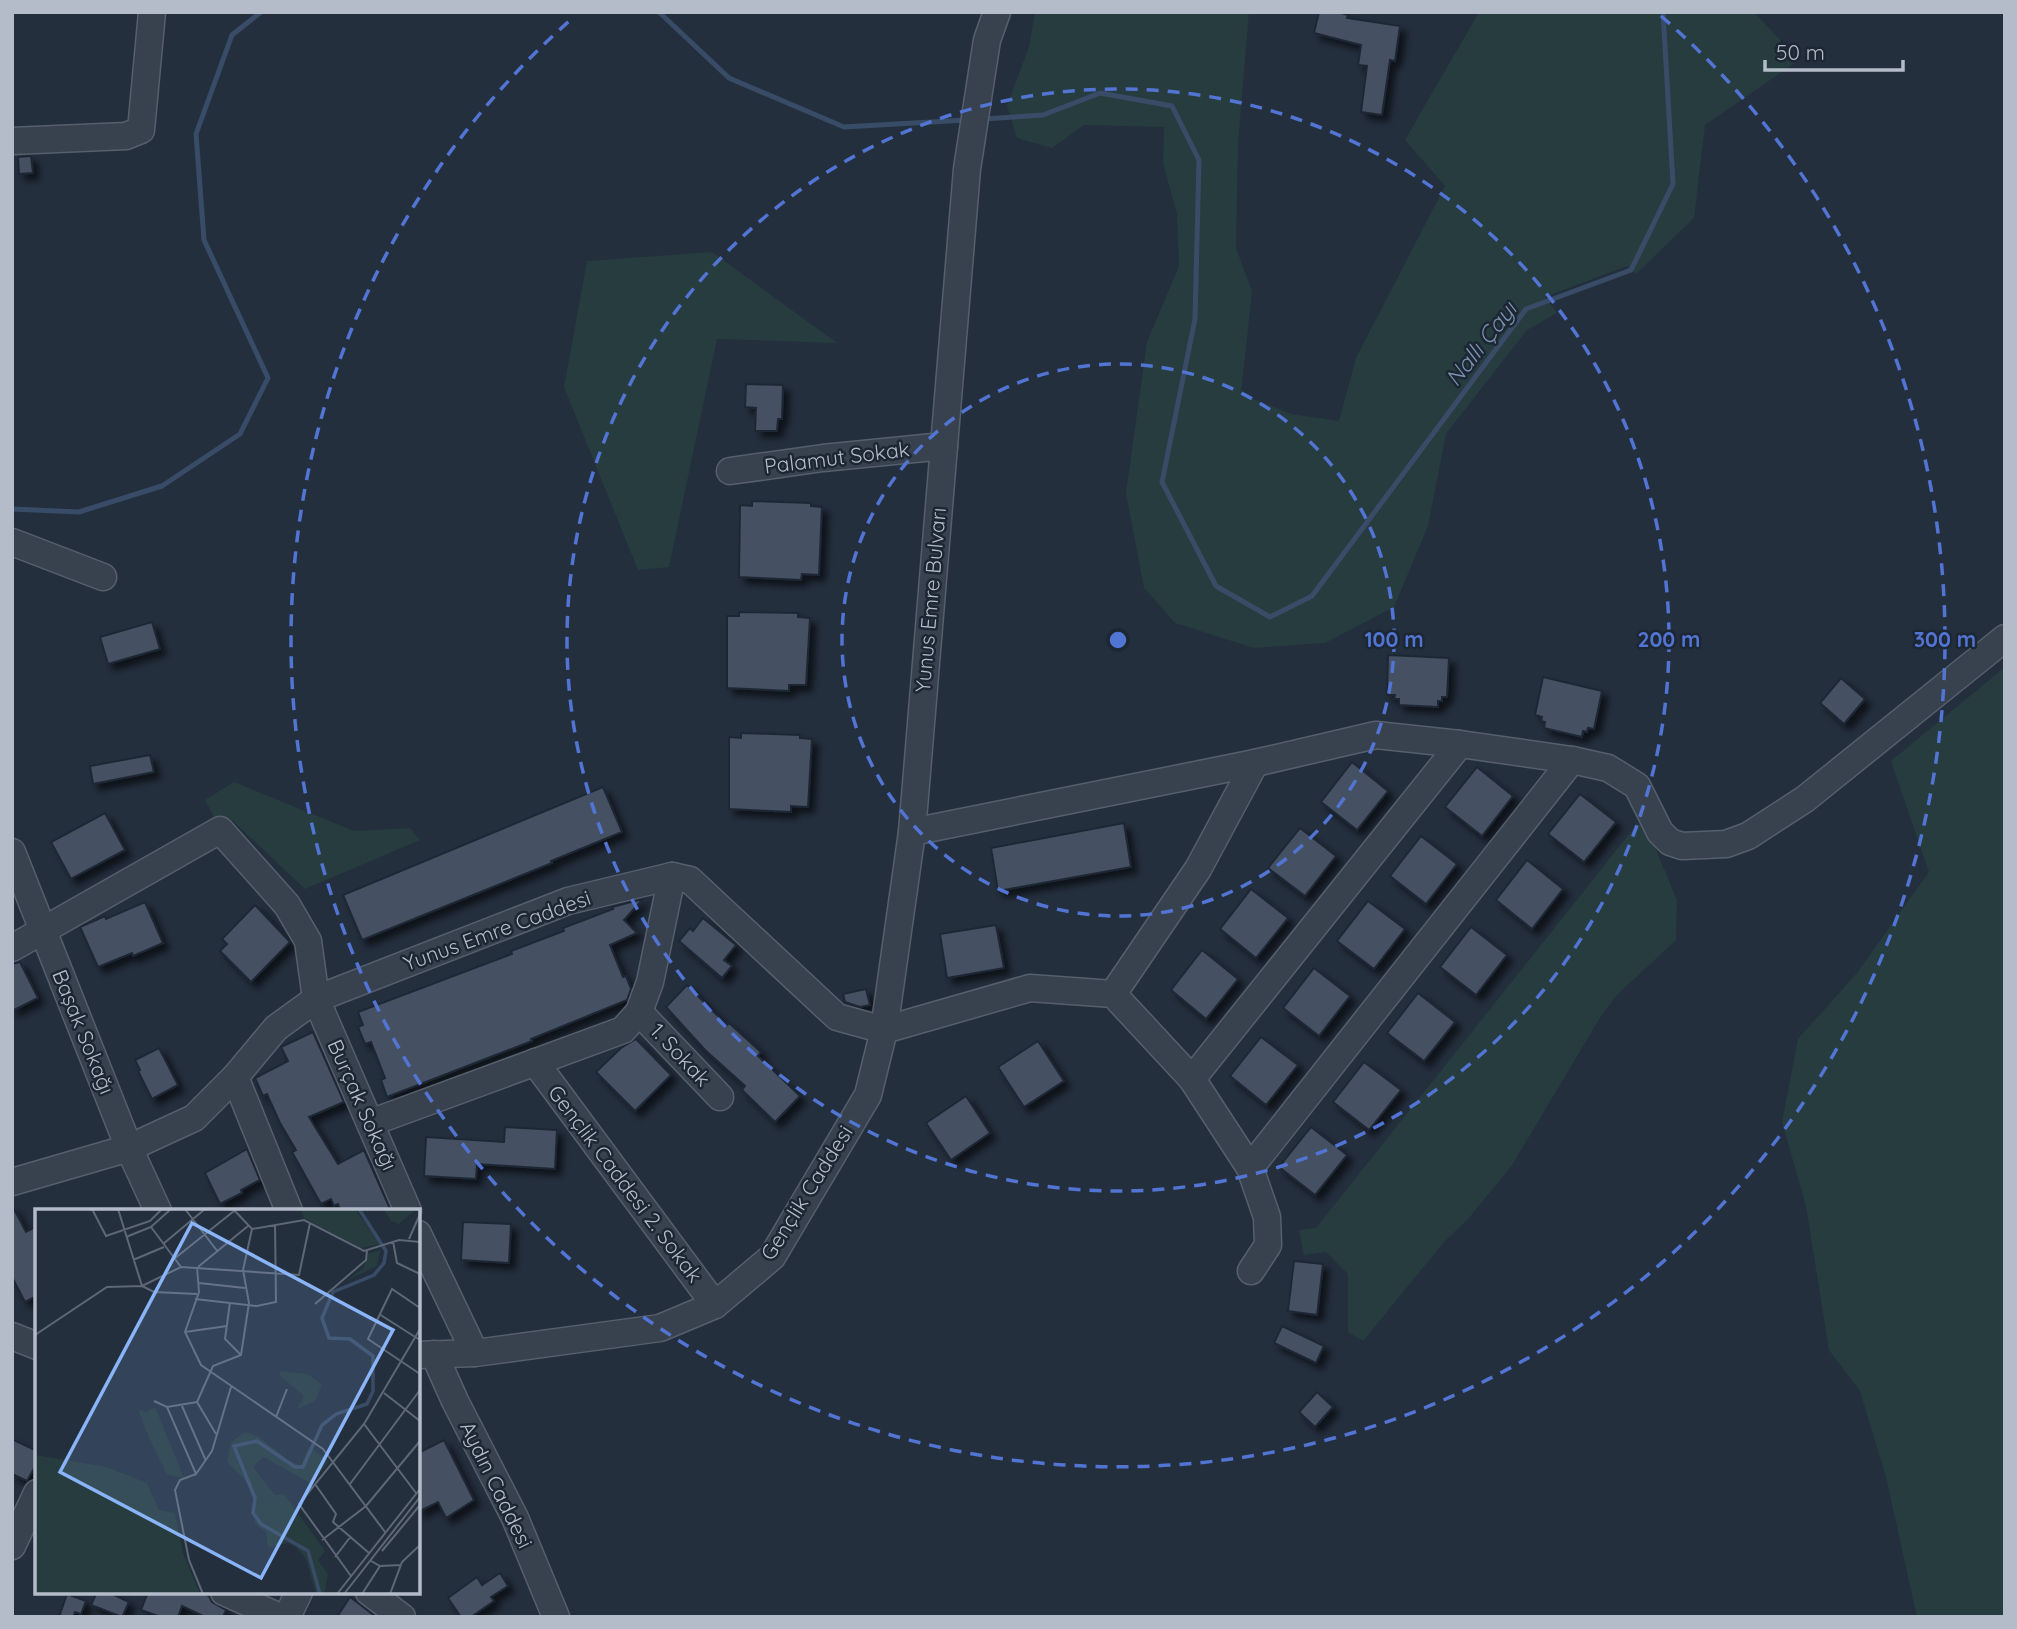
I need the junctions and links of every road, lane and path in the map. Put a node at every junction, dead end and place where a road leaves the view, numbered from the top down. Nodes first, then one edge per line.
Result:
1 (152, 12) edge
2 (997, 12) edge
3 (12, 141) edge
4 (944, 446) junction
5 (730, 471) dead end
6 (12, 542) edge
7 (103, 577) dead end
8 (2005, 638) edge
9 (1460, 744) junction
10 (1572, 760) junction
11 (1255, 763) junction
12 (912, 832) junction
13 (12, 852) edge
14 (672, 876) junction
15 (44, 931) junction
16 (12, 948) edge
17 (1113, 994) junction
18 (316, 999) junction
19 (639, 1012) junction
20 (884, 1030) junction
21 (535, 1062) junction
22 (235, 1077) junction
23 (1192, 1079) junction
24 (720, 1097) dead end
25 (370, 1123) junction
26 (130, 1147) junction
27 (1250, 1168) junction
28 (12, 1182) edge
29 (157, 1209) edge
30 (288, 1209) edge
31 (407, 1209) edge
32 (420, 1238) edge
33 (1251, 1271) dead end
34 (715, 1306) junction
35 (12, 1336) edge
36 (35, 1345) edge
37 (475, 1353) junction
38 (426, 1354) edge
39 (29, 1502) edge
40 (12, 1546) edge
41 (228, 1594) edge
42 (298, 1594) edge
43 (372, 1594) edge
44 (280, 1617) edge
45 (288, 1617) edge
46 (402, 1617) edge
47 (556, 1617) edge

1 - 3 street
2 - 4 street, Yunus Emre Bulvarı
4 - 5 street, Palamut Sokak
4 - 12 street, Yunus Emre Bulvarı
6 - 7 street
8 - 10 street
9 - 10 street
9 - 11 street
9 - 23 street
10 - 27 street
11 - 12 street
11 - 17 street
12 - 20 street, Yunus Emre Bulvarı
13 - 15 street, Başak Sokağı
14 - 18 street, Yunus Emre Caddesi
14 - 19 street
14 - 20 street
15 - 16 street
15 - 18 street, Burçak Sokağı
15 - 26 street, Başak Sokağı
17 - 20 street
17 - 23 street
18 - 22 street, Yunus Emre Caddesi
18 - 25 street, Burçak Sokağı
19 - 21 street
19 - 24 street, 1. Sokak
20 - 34 street, Gençlik Caddesi
21 - 25 street
21 - 34 street, Gençlik Caddesi 2. Sokak
22 - 26 street, Yunus Emre Caddesi
22 - 30 street
23 - 27 street
25 - 31 street, Burçak Sokağı
26 - 28 street, Yunus Emre Caddesi
26 - 29 street, Başak Sokağı
27 - 33 street
32 - 37 street
34 - 37 street, Gençlik Caddesi
35 - 36 street
37 - 38 street, Gençlik Caddesi
38 - 47 street, Aydın Caddesi
39 - 40 street
41 - 44 street
42 - 45 street
43 - 46 street

